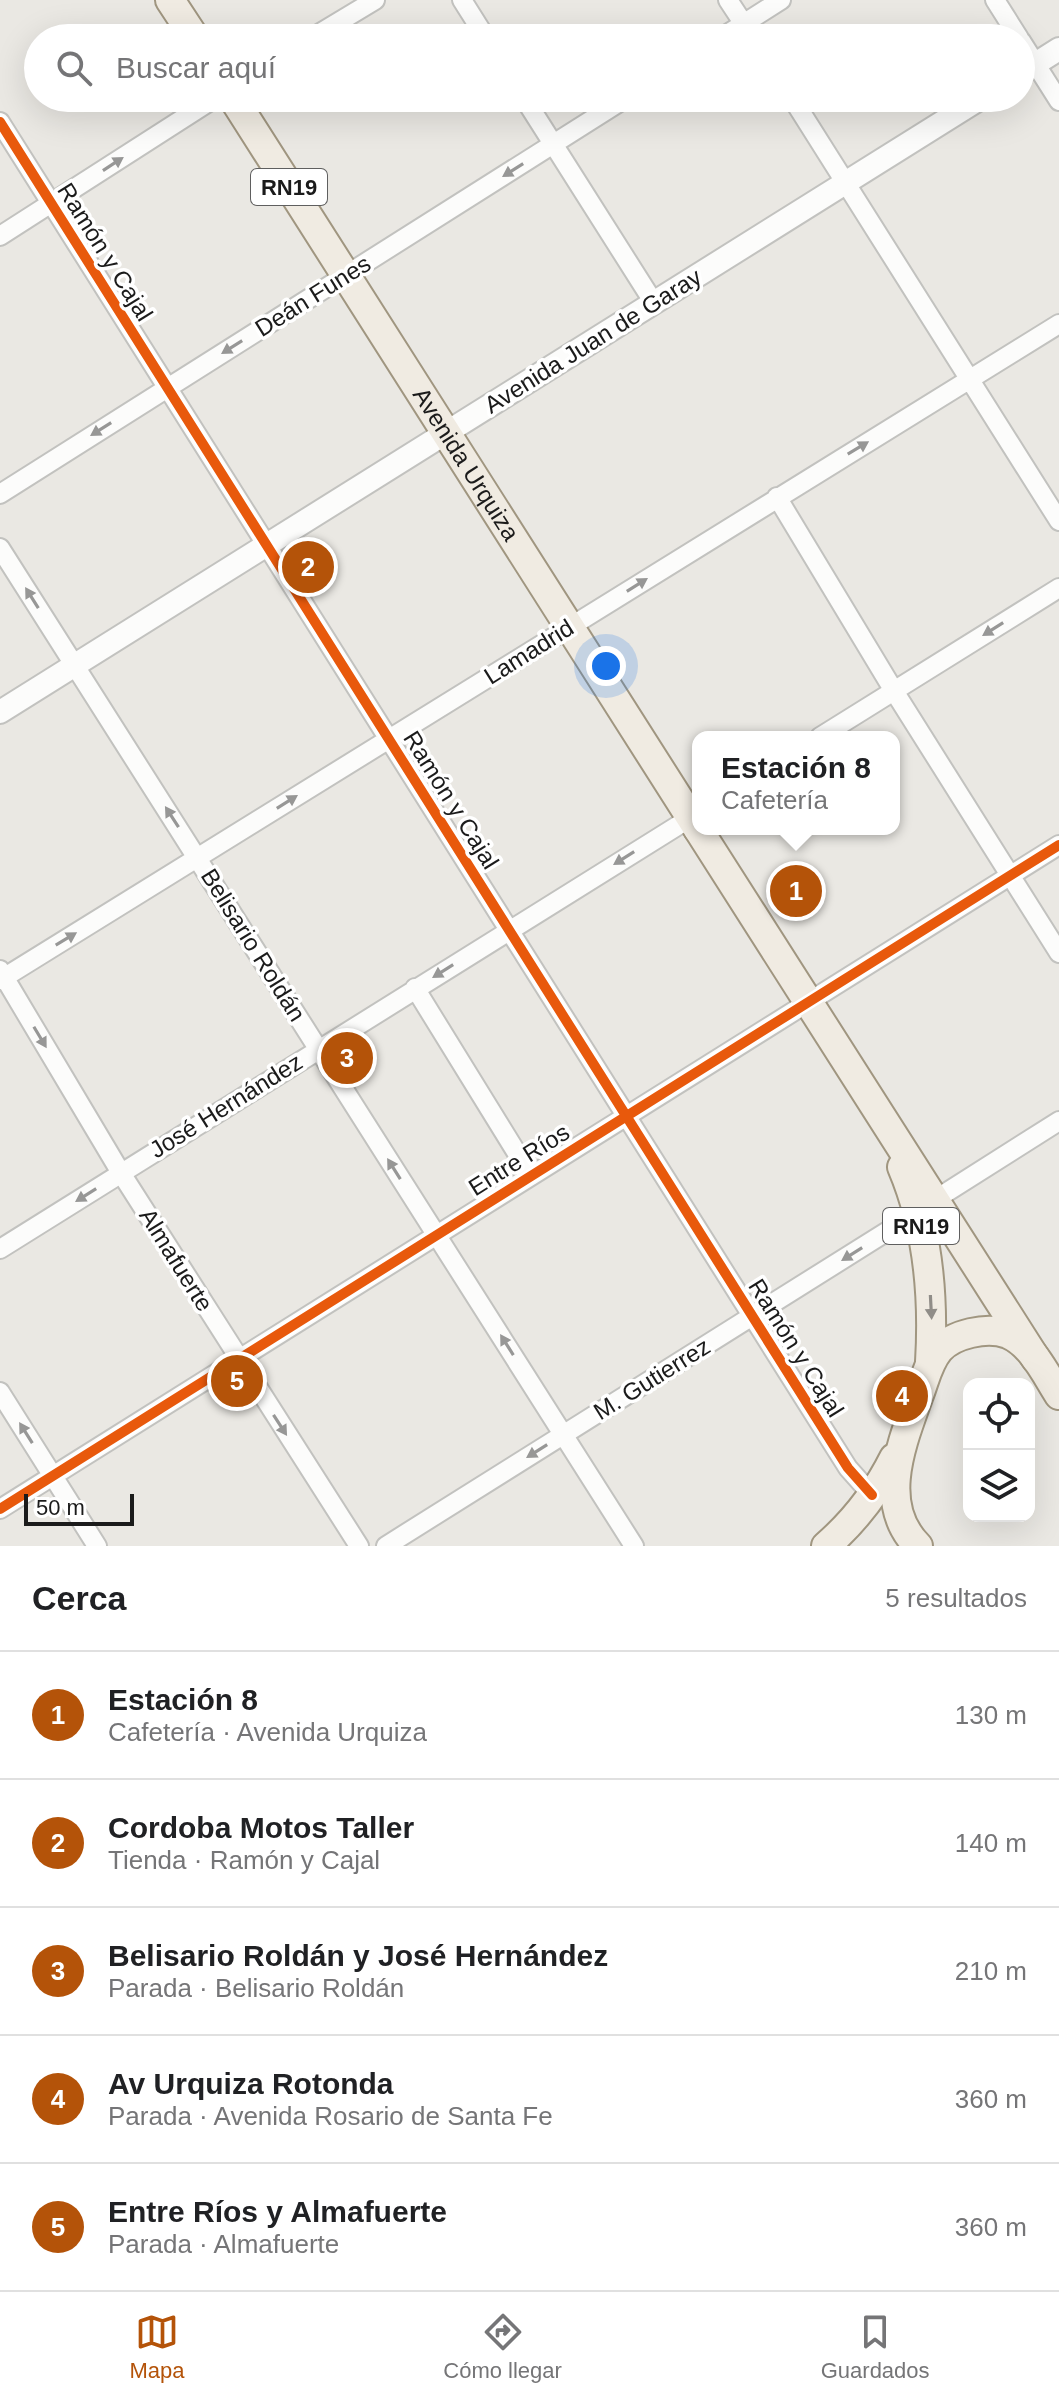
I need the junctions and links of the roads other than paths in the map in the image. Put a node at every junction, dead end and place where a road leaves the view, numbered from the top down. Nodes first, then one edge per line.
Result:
1 (170, 0) edge
2 (375, 0) edge
3 (462, 0) edge
4 (728, 0) edge
5 (781, 0) edge
6 (995, 0) edge
7 (186, 24) edge
8 (335, 24) edge
9 (477, 24) edge
10 (743, 24) edge
11 (755, 24) edge
12 (1010, 24) edge
13 (1059, 49) edge
14 (1035, 64) edge
15 (1035, 76) edge
16 (1059, 101) edge
17 (193, 112) edge
18 (242, 112) edge
19 (533, 112) edge
20 (604, 112) edge
21 (801, 112) edge
22 (959, 112) edge
23 (0, 122) edge
24 (553, 144) junction
25 (847, 182) junction
26 (52, 204) junction
27 (0, 236) edge
28 (346, 275) junction
29 (654, 303) junction
30 (1059, 324) edge
31 (970, 380) junction
32 (167, 388) junction
33 (448, 433) junction
34 (0, 494) edge
35 (777, 497) junction
36 (1059, 521) edge
37 (266, 545) junction
38 (0, 548) edge
39 (1059, 588) edge
40 (571, 626) junction
41 (75, 665) junction
42 (894, 691) junction
43 (0, 712) edge
44 (830, 731) edge
45 (388, 738) junction
46 (692, 816) edge
47 (692, 824) edge
48 (704, 835) edge
49 (1059, 845) edge
50 (198, 858) junction
51 (1010, 876) junction
52 (509, 929) junction
53 (1059, 953) edge
54 (1, 976) edge
55 (415, 988) junction
56 (808, 1001) junction
57 (318, 1049) junction
58 (626, 1116) junction
59 (1059, 1121) edge
60 (121, 1173) junction
61 (531, 1176) junction
62 (927, 1206) junction
63 (436, 1234) junction
64 (0, 1249) edge
65 (753, 1317) junction
66 (238, 1360) junction
67 (930, 1362) junction
68 (1051, 1380) edge
69 (0, 1392) edge
70 (563, 1434) junction
71 (903, 1439) junction
72 (53, 1476) junction
73 (872, 1495) junction
74 (0, 1509) edge
75 (97, 1546) edge
76 (359, 1546) edge
77 (386, 1546) edge
78 (634, 1546) edge
79 (826, 1546) edge
80 (918, 1546) edge

1 - 7 main road
2 - 8 street
3 - 9 street
4 - 10 street
5 - 11 street
6 - 12 street
13 - 14 street
15 - 16 street
26 -> 17 street
18 - 28 main road, Avenida Urquiza / RN19
19 - 24 street
20 - 24 street, Deán Funes
21 - 25 street
22 - 25 street, Avenida Juan de Garay
23 - 26 street, Ramón y Cajal
24 -> 28 street, Deán Funes
24 - 29 street
25 - 29 street, Avenida Juan de Garay
25 - 31 street
26 - 27 street
26 - 32 street, Ramón y Cajal
28 -> 32 street, Deán Funes
28 - 33 main road, Avenida Urquiza / RN19
29 - 33 street, Avenida Juan de Garay
30 - 31 street, Lamadrid
35 -> 31 street, Lamadrid
31 - 36 street
32 -> 34 street, Deán Funes
32 - 37 street, Ramón y Cajal
33 - 37 street, Avenida Juan de Garay
33 - 40 main road, Avenida Urquiza / RN19
40 -> 35 street, Lamadrid
35 - 42 street
37 - 41 street, Avenida Juan de Garay
37 - 45 street, Ramón y Cajal
41 -> 38 street, Belisario Roldán
39 -> 42 street
40 - 45 street, Lamadrid
40 - 46 main road, Avenida Urquiza / RN19
41 - 43 street, Avenida Juan de Garay
50 -> 41 street, Belisario Roldán
42 - 44 street
42 - 51 street
50 -> 45 street, Lamadrid
45 - 52 street, Ramón y Cajal
47 -> 52 street, José Hernández
48 - 56 main road, Avenida Urquiza / RN19
49 - 51 street, Entre Ríos
54 -> 50 street, Lamadrid
50 - 57 street, Belisario Roldán
51 - 53 street
51 - 56 street, Entre Ríos
52 -> 55 street, José Hernández
52 - 58 street, Ramón y Cajal
54 -> 60 street, Almafuerte
55 - 57 street, José Hernández
55 - 61 street
56 - 58 street, Entre Ríos
56 - 62 main road, Avenida Urquiza / RN19
57 - 60 street, José Hernández
63 -> 57 street, Belisario Roldán
58 - 61 street, Entre Ríos
58 - 65 street, Ramón y Cajal
59 - 62 street, M. Gutierrez
60 -> 64 street, José Hernández
60 - 66 street, Almafuerte
61 - 63 street, Entre Ríos
62 -> 65 street, M. Gutierrez
62 -> 67 main road, Avenida Urquiza / RN19
62 - 68 main road, Avenida Urquiza / RN19
63 - 66 street, Entre Ríos
70 -> 63 street, Belisario Roldán
65 - 70 street, M. Gutierrez
65 - 73 street, Ramón y Cajal
66 - 72 street, Entre Ríos
66 -> 76 street, Almafuerte
67 - 68 main road, RN19
67 - 71 main road, RN19
72 -> 69 street
70 -> 77 street, M. Gutierrez
70 - 78 street, Belisario Roldán
71 - 73 main road, RN19
71 - 80 main road, RN19
72 - 74 street, Entre Ríos
72 - 75 street
73 - 79 main road, RN19

